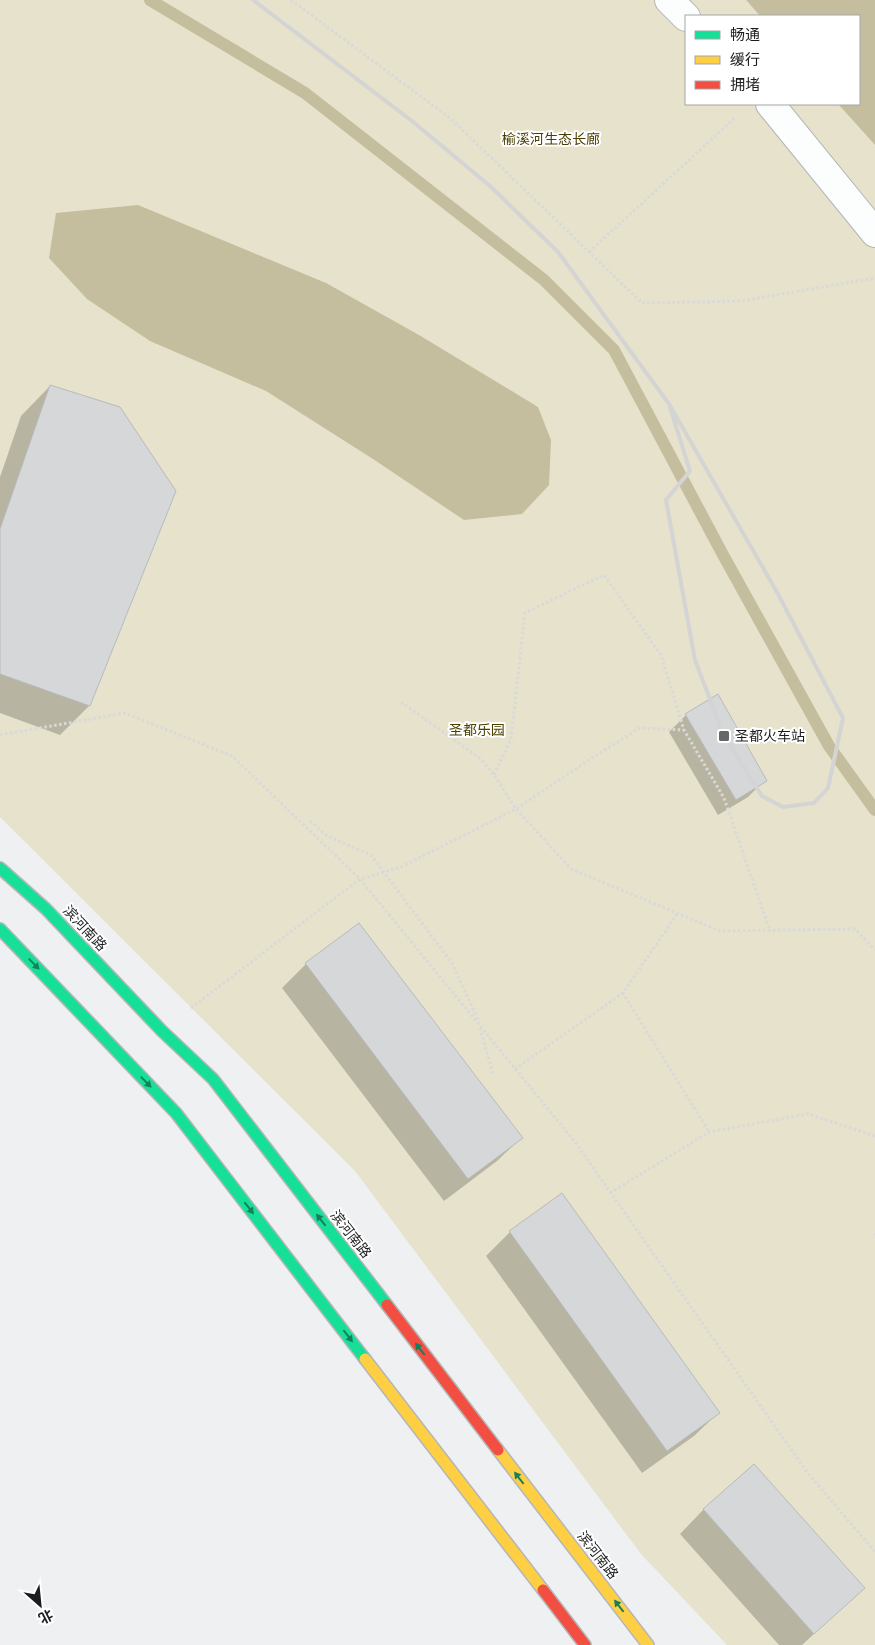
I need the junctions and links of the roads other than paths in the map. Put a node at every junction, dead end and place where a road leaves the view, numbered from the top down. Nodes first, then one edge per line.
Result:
1 (669, 0) edge
2 (685, 16) edge
3 (771, 105) edge
4 (875, 232) edge
5 (0, 868) edge
6 (0, 929) edge
7 (585, 1645) edge
8 (648, 1645) edge

1 - 2 street
3 - 4 street
8 -> 5 main road, 滨河南路
6 -> 7 main road

